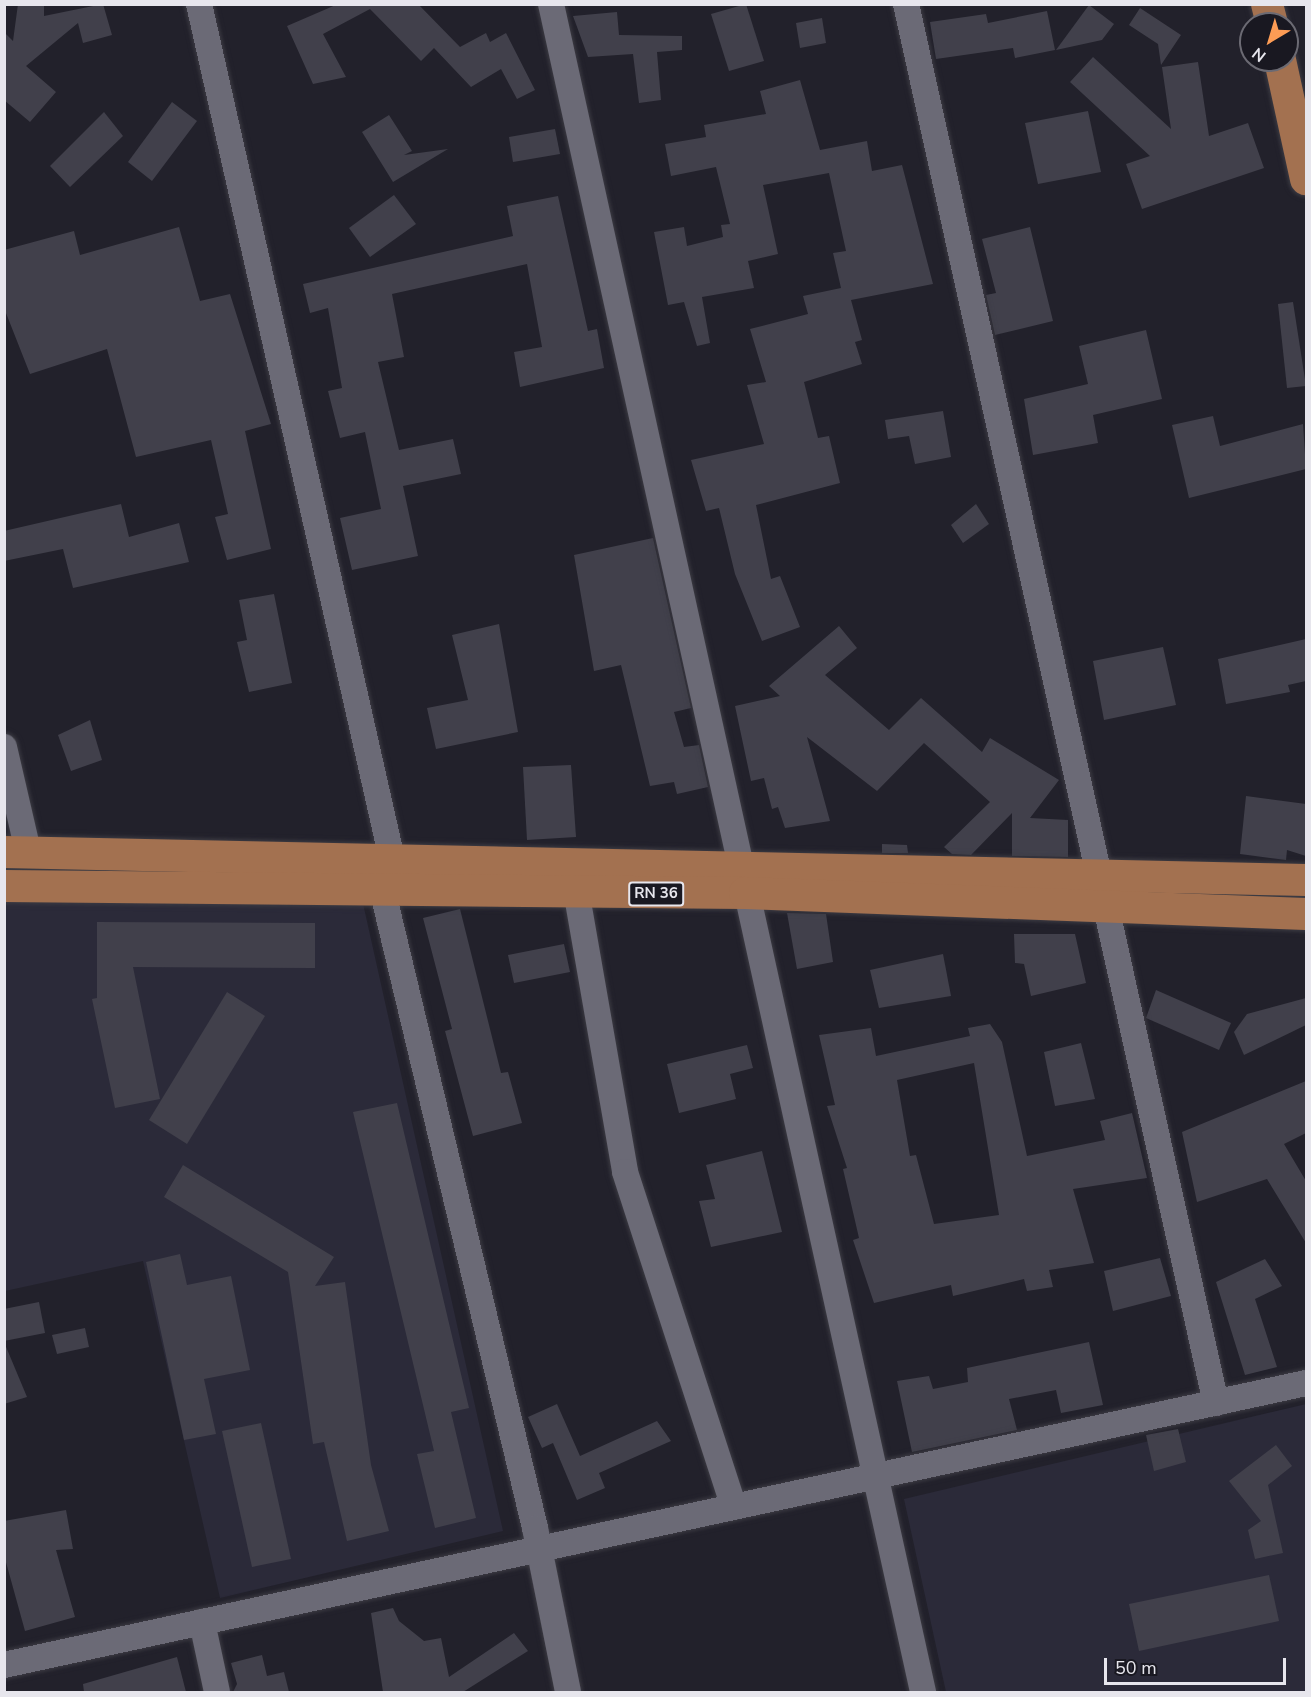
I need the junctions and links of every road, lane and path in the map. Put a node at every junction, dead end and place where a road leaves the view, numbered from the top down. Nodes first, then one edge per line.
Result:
1 (200, 4) edge
2 (551, 4) edge
3 (906, 4) edge
4 (1283, 72) edge
5 (1306, 179) edge
6 (4, 747) edge
7 (16, 852) edge
8 (572, 864) junction
9 (382, 867) junction
10 (742, 880) junction
11 (1306, 880) edge
12 (4, 886) edge
13 (1106, 891) junction
14 (577, 895) junction
15 (1306, 914) edge
16 (1306, 1383) edge
17 (1216, 1403) junction
18 (874, 1476) junction
19 (734, 1507) junction
20 (538, 1549) junction
21 (201, 1622) junction
22 (4, 1665) edge
23 (217, 1692) edge
24 (568, 1692) edge
25 (923, 1692) edge

1 - 9 street
2 - 10 street
3 - 13 street
4 - 5 main road
6 - 7 street
7 - 9 main road, RN 36
8 - 9 main road, RN 36
8 - 10 main road, RN 36
8 - 14 street
9 - 12 main road, RN 36
9 - 14 main road, RN 36
9 - 20 street
10 - 13 main road, RN 36
10 - 14 main road, RN 36
10 - 18 street
11 - 13 main road, RN 36
13 - 15 main road, RN 36
13 - 17 street
14 - 19 street
16 - 17 street
17 - 18 street
18 - 19 street
18 - 25 street
19 - 20 street
20 - 21 street
20 - 24 street
21 - 22 street
21 - 23 street

